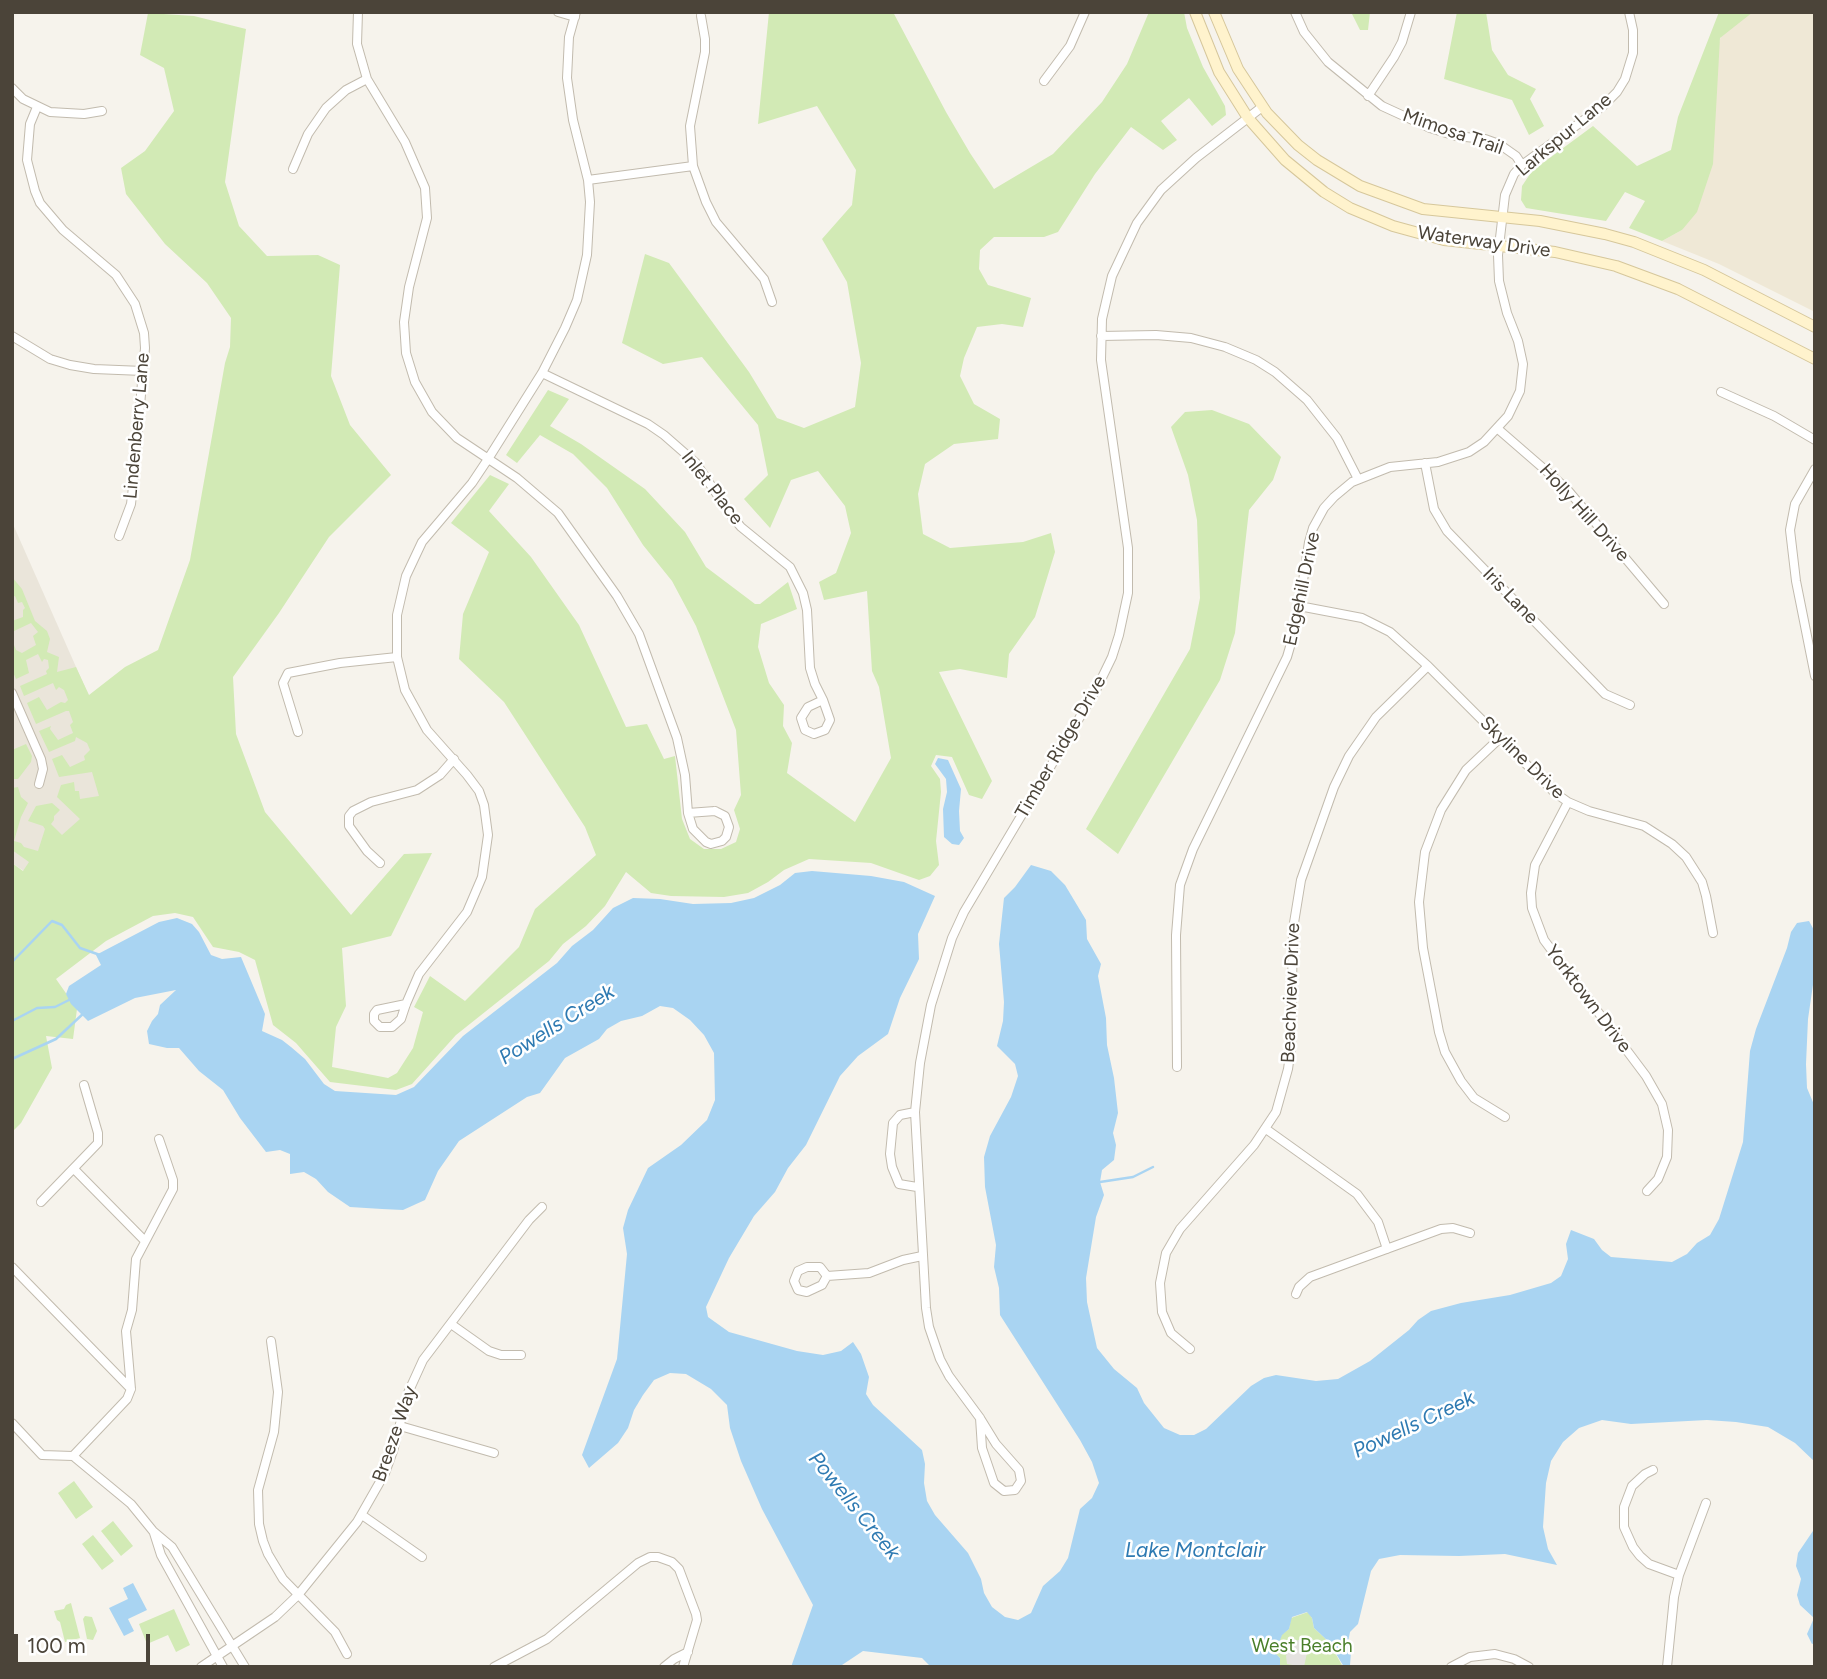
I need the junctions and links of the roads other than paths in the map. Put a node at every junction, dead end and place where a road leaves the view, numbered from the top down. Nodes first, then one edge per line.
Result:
1 (358, 12) edge
2 (558, 12) edge
3 (1085, 12) edge
4 (1195, 12) edge
5 (1214, 12) edge
6 (1295, 12) edge
7 (1411, 12) edge
8 (1629, 12) edge
9 (575, 15) edge
10 (701, 16) dead end
11 (367, 79) junction
12 (1044, 81) dead end
13 (12, 88) edge
14 (1368, 96) junction
15 (37, 107) junction
16 (1262, 107) junction
17 (102, 111) dead end
18 (1248, 118) junction
19 (1522, 165) junction
20 (693, 166) junction
21 (293, 169) dead end
22 (588, 180) junction
23 (1502, 218) junction
24 (1499, 246) junction
25 (772, 302) dead end
26 (1815, 327) edge
27 (12, 336) edge
28 (1101, 337) junction
29 (1815, 359) edge
30 (143, 371) junction
31 (542, 373) junction
32 (1721, 392) dead end
33 (1499, 429) junction
34 (1815, 440) edge
35 (488, 459) junction
36 (1425, 463) junction
37 (1815, 469) edge
38 (1358, 479) junction
39 (119, 536) dead end
40 (1664, 604) dead end
41 (1298, 606) junction
42 (397, 657) junction
43 (1428, 666) junction
44 (1815, 676) edge
45 (12, 693) edge
46 (823, 701) dead end
47 (1630, 705) dead end
48 (298, 732) dead end
49 (1500, 738) junction
50 (454, 759) junction
51 (39, 784) dead end
52 (1568, 802) junction
53 (688, 813) junction
54 (380, 863) dead end
55 (1713, 933) dead end
56 (406, 1003) dead end
57 (1177, 1067) dead end
58 (84, 1085) dead end
59 (915, 1112) junction
60 (1505, 1117) dead end
61 (1266, 1129) junction
62 (159, 1139) dead end
63 (74, 1168) junction
64 (917, 1187) junction
65 (1647, 1191) dead end
66 (41, 1202) dead end
67 (542, 1206) dead end
68 (1470, 1233) dead end
69 (144, 1240) junction
70 (1387, 1249) junction
71 (922, 1256) junction
72 (12, 1267) edge
73 (827, 1276) dead end
74 (1296, 1294) dead end
75 (451, 1324) junction
76 (271, 1342) dead end
77 (1190, 1349) dead end
78 (521, 1355) dead end
79 (131, 1389) junction
80 (980, 1419) junction
81 (12, 1423) edge
82 (400, 1426) junction
83 (494, 1453) dead end
84 (73, 1456) junction
85 (1653, 1470) dead end
86 (1706, 1503) dead end
87 (362, 1515) junction
88 (153, 1531) junction
89 (422, 1557) dead end
90 (1679, 1575) junction
91 (298, 1595) junction
92 (233, 1647) junction
93 (688, 1652) junction
94 (347, 1654) dead end
95 (217, 1657) junction
96 (201, 1667) edge
97 (223, 1667) edge
98 (245, 1667) edge
99 (494, 1667) edge
100 (664, 1667) edge
101 (683, 1667) edge
102 (1451, 1667) edge
103 (1529, 1667) edge
104 (1667, 1667) edge

1 - 11 street
2 - 9 street
3 - 12 street
4 - 18 main road, Waterway Drive
5 - 16 main road, Waterway Drive
6 - 14 street, Mimosa Trail
7 - 14 street
8 - 19 street, Larkspur Lane
9 - 22 street
10 - 20 street
11 - 21 street
11 - 35 street
13 - 15 street
14 - 19 street, Mimosa Trail
15 - 17 street
15 - 30 street, Lindenberry Lane
16 - 18 street, Timber Ridge Drive
16 - 23 main road, Waterway Drive
18 - 24 main road, Waterway Drive
18 - 28 street, Timber Ridge Drive
19 - 23 street, Larkspur Lane
20 - 22 street
20 - 25 street
22 - 31 street
23 - 24 street, Edgehill Drive
23 - 26 main road, Waterway Drive
24 - 29 main road, Waterway Drive
24 - 33 street, Edgehill Drive
27 - 30 street
28 - 38 street
28 - 59 street, Timber Ridge Drive
30 - 39 street, Lindenberry Lane
31 - 35 street
31 - 46 street, Inlet Place
32 - 34 street
33 - 36 street, Edgehill Drive
33 - 40 street, Holly Hill Drive
35 - 42 street
35 - 53 street
36 - 38 street, Edgehill Drive
36 - 47 street, Iris Lane
37 - 44 street
38 - 41 street, Edgehill Drive
41 - 43 street, Skyline Drive
41 - 57 street, Edgehill Drive
42 - 48 street
42 - 50 street
43 - 49 street, Skyline Drive
43 - 61 street, Beachview Drive
45 - 51 street
49 - 52 street, Skyline Drive
49 - 60 street
50 - 54 street
50 - 56 street
52 - 55 street, Skyline Drive
52 - 65 street, Yorktown Drive
53 - 53 street
58 - 63 street
59 - 64 street, Timber Ridge Drive
59 - 64 street
61 - 70 street
61 - 77 street, Beachview Drive
62 - 69 street
63 - 66 street
63 - 69 street
64 - 71 street, Timber Ridge Drive
67 - 75 street, Breeze Way
68 - 70 street
69 - 79 street
70 - 74 street
71 - 73 street
71 - 80 street, Timber Ridge Drive
72 - 79 street
75 - 78 street
75 - 82 street, Breeze Way
76 - 91 street
79 - 84 street
80 - 80 street, Timber Ridge Drive
81 - 84 street
82 - 83 street
82 - 87 street, Breeze Way
84 - 88 street
85 - 90 street
86 - 90 street
87 - 89 street
87 - 91 street, Breeze Way
88 - 92 street
88 - 95 street
90 - 104 street
91 - 92 street, Breeze Way
91 - 94 street
92 - 95 street, Breeze Way
92 - 98 street
93 - 99 street
93 - 100 street
93 - 101 street
95 - 96 street, Breeze Way
95 - 97 street
102 - 103 street

